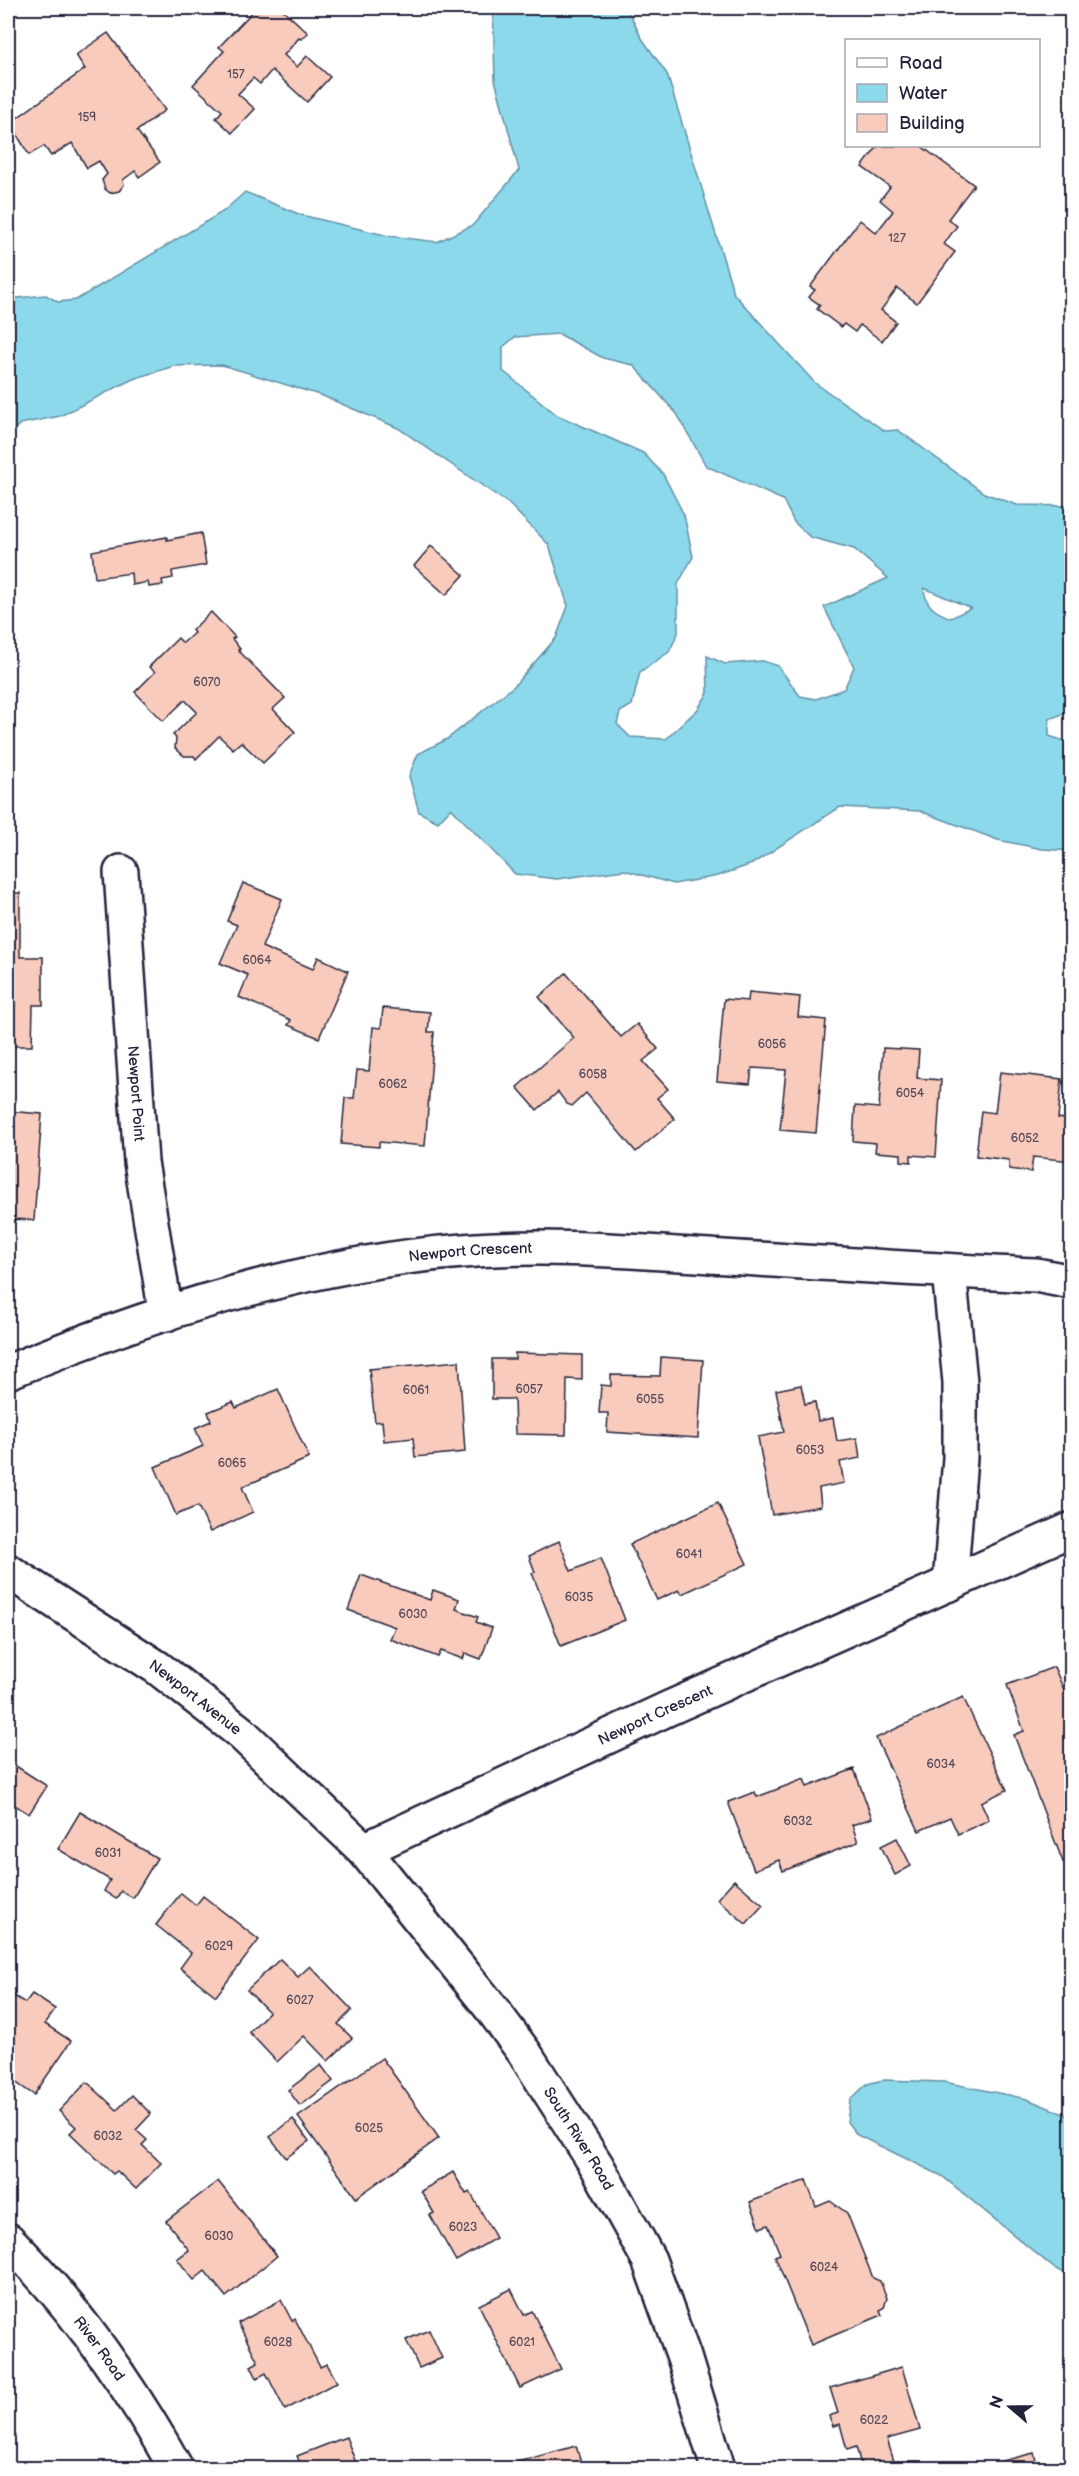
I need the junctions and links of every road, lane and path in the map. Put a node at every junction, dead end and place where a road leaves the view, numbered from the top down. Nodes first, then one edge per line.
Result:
1 (121, 872) dead end
2 (949, 1271) junction
3 (1071, 1282) edge
4 (166, 1314) junction
5 (8, 1372) edge
6 (1071, 1529) edge
7 (8, 1571) edge
8 (950, 1584) junction
9 (364, 1850) junction
10 (8, 2240) edge
11 (176, 2469) edge
12 (718, 2469) edge

1 - 4 street, Newport Point
2 - 3 street, Newport Crescent
2 - 4 street, Newport Crescent
2 - 8 street
4 - 5 street, Newport Crescent
6 - 8 street, Newport Crescent
7 - 9 street, Newport Avenue
8 - 9 street, Newport Crescent
9 - 12 street, South River Road
10 - 11 street, River Road

